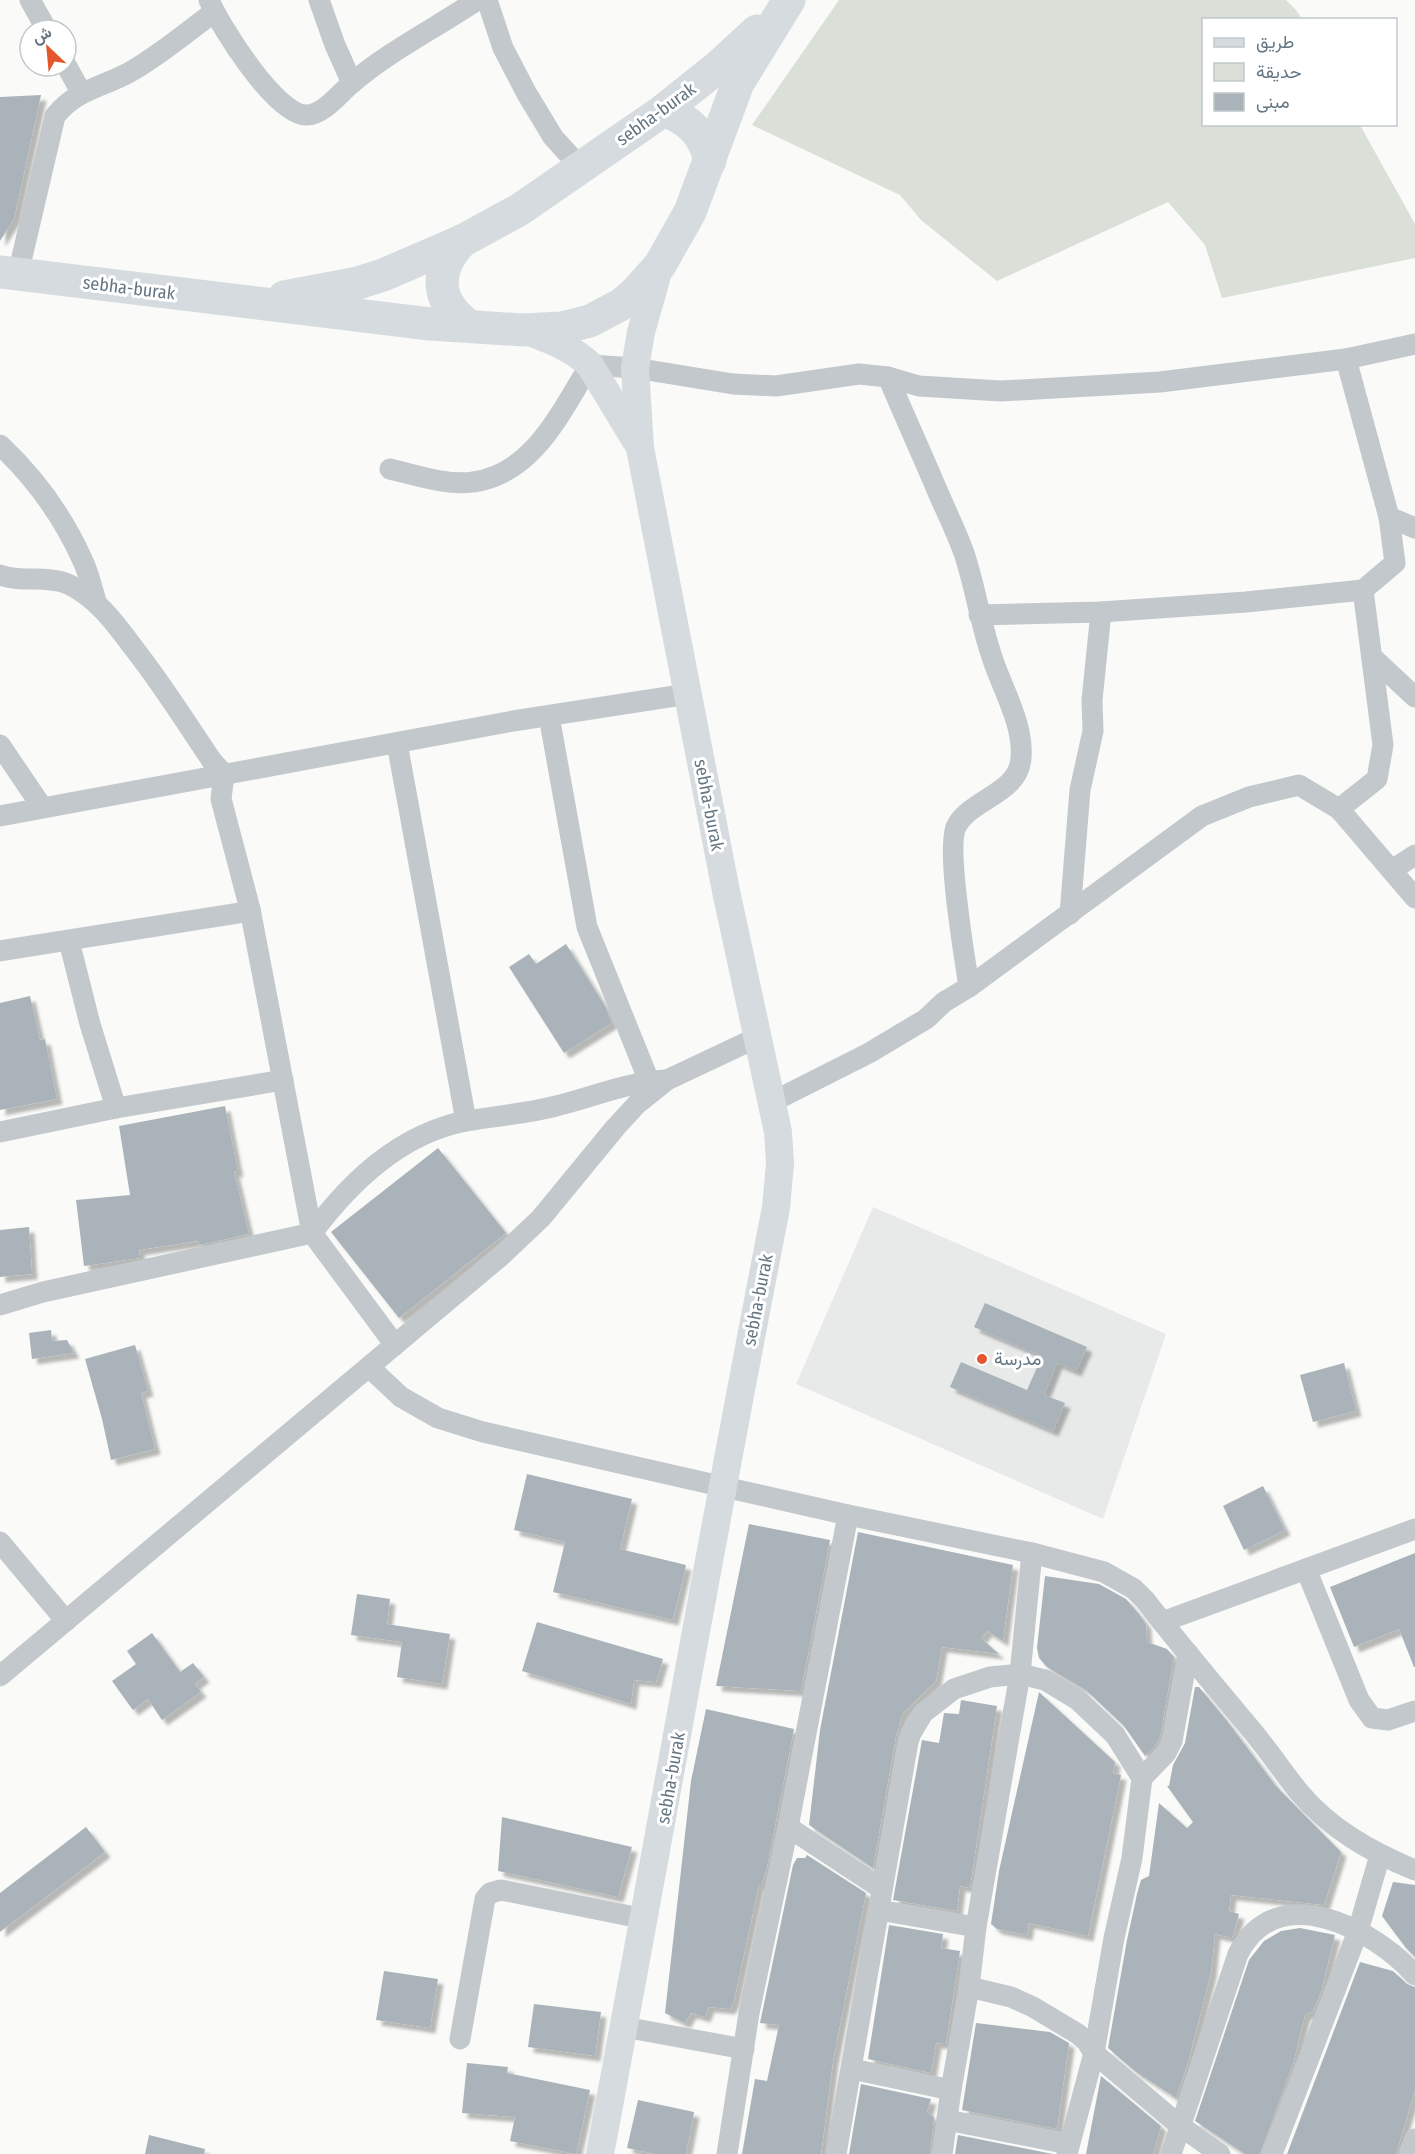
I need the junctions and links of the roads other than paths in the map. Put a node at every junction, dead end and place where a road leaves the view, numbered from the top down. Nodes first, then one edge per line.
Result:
1 (30, 0) edge
2 (319, 0) edge
3 (477, 0) edge
4 (488, 0) edge
5 (785, 5) edge
6 (212, 6) edge
7 (40, 18) edge
8 (73, 78) edge
9 (352, 83) junction
10 (81, 92) junction
11 (664, 110) junction
12 (711, 161) junction
13 (581, 168) junction
14 (462, 242) junction
15 (660, 265) junction
16 (9, 273) edge
17 (259, 302) junction
18 (470, 326) junction
19 (524, 330) junction
20 (1415, 344) edge
21 (1346, 359) junction
22 (590, 365) junction
23 (634, 368) junction
24 (888, 377) junction
25 (0, 445) edge
26 (640, 448) junction
27 (390, 469) dead end
28 (1389, 517) junction
29 (1415, 528) edge
30 (0, 575) edge
31 (1364, 590) junction
32 (97, 604) junction
33 (1101, 612) junction
34 (979, 615) junction
35 (1373, 658) junction
36 (688, 694) junction
37 (1415, 697) edge
38 (549, 716) junction
39 (397, 743) junction
40 (0, 745) edge
41 (224, 774) junction
42 (42, 807) junction
43 (1339, 809) junction
44 (0, 816) edge
45 (1415, 855) edge
46 (1392, 870) junction
47 (1415, 898) edge
48 (250, 909) junction
49 (1070, 914) junction
50 (69, 941) junction
51 (0, 951) edge
52 (969, 987) junction
53 (756, 1038) junction
54 (283, 1080) junction
55 (658, 1080) junction
56 (772, 1102) junction
57 (116, 1108) junction
58 (466, 1121) junction
59 (0, 1132) edge
60 (312, 1233) junction
61 (0, 1305) edge
62 (395, 1345) junction
63 (369, 1367) junction
64 (721, 1487) junction
65 (848, 1515) junction
66 (1415, 1529) edge
67 (0, 1542) edge
68 (1032, 1553) junction
69 (1306, 1569) junction
70 (66, 1621) junction
71 (1162, 1622) junction
72 (1188, 1653) junction
73 (1020, 1674) junction
74 (0, 1676) edge
75 (1415, 1711) edge
76 (1142, 1778) junction
77 (788, 1827) junction
78 (1380, 1855) junction
79 (1415, 1870) edge
80 (880, 1899) junction
81 (645, 1919) junction
82 (976, 1927) junction
83 (1358, 1931) junction
84 (1415, 1975) edge
85 (969, 1987) junction
86 (624, 2027) junction
87 (460, 2039) dead end
88 (744, 2049) junction
89 (1094, 2053) junction
90 (852, 2069) junction
91 (951, 2090) junction
92 (947, 2120) junction
93 (1179, 2125) junction
94 (1415, 2139) edge
95 (1068, 2149) edge
96 (600, 2154) edge
97 (727, 2154) edge
98 (836, 2154) edge
99 (942, 2154) edge
100 (1171, 2154) edge
101 (1220, 2154) edge
102 (1272, 2154) edge
103 (1409, 2154) edge

1 - 7 street
2 - 9 street
3 - 9 street
4 - 13 street
5 - 11 highway, sebha-burak
5 - 12 highway, sebha-burak
6 - 9 street
6 - 10 street
8 - 10 street
10 - 16 street
11 - 12 highway
11 - 13 highway, sebha-burak
12 - 15 highway, sebha-burak
13 - 14 highway, sebha-burak
14 - 17 highway, sebha-burak
14 - 18 highway
15 - 19 highway, sebha-burak
15 - 23 main road, sebha-burak
16 - 17 highway, sebha-burak
17 - 18 highway, sebha-burak
18 - 19 highway, sebha-burak
19 - 22 main road, sebha-burak
20 - 21 street
21 - 24 street
21 - 28 street
22 - 23 street
22 - 26 main road, sebha-burak
22 - 27 street
23 - 24 street
23 - 26 main road, sebha-burak
24 - 34 street
25 - 32 street
26 - 36 main road, sebha-burak
28 - 29 street
28 - 31 street
30 - 32 street
31 - 33 street
31 - 35 street
32 - 41 street
33 - 34 street
33 - 49 street
34 - 52 street
35 - 37 street
35 - 43 street
36 - 38 street
36 - 53 main road, sebha-burak
38 - 39 street
38 - 55 street
39 - 41 street
39 - 58 street
40 - 42 street
41 - 42 street
41 - 48 street
42 - 44 street
43 - 46 street
43 - 49 street
45 - 46 street
46 - 47 street
48 - 50 street
48 - 54 street
49 - 52 street
50 - 51 street
50 - 57 street
52 - 56 street
53 - 55 street
53 - 56 main road, sebha-burak
54 - 57 street
54 - 60 street
55 - 58 street
55 - 62 street
56 - 64 main road, sebha-burak
57 - 59 street
58 - 60 street
60 - 61 street
60 - 62 street
62 - 63 street
63 - 64 street
63 - 70 street
64 - 65 street
64 - 81 main road, sebha-burak
65 - 68 street
65 - 77 street
66 - 69 street
67 - 70 street
68 - 71 street
68 - 73 street
69 - 71 street
69 - 75 street
70 - 74 street
71 - 72 street
72 - 76 street
72 - 78 street
73 - 76 street
73 - 80 street
73 - 82 street
76 - 89 street
77 - 80 street
77 - 88 street
78 - 79 street
78 - 83 street
80 - 82 street
80 - 90 street
81 - 86 main road, sebha-burak
81 - 87 street
82 - 85 street
83 - 84 street
83 - 93 street
83 - 102 street
85 - 89 street
85 - 91 street
86 - 88 street
86 - 96 main road, sebha-burak
88 - 97 street
89 - 93 street
89 - 95 street
90 - 91 street
90 - 98 street
91 - 92 street
92 - 95 street
92 - 99 street
93 - 100 street
93 - 101 street
94 - 103 street

